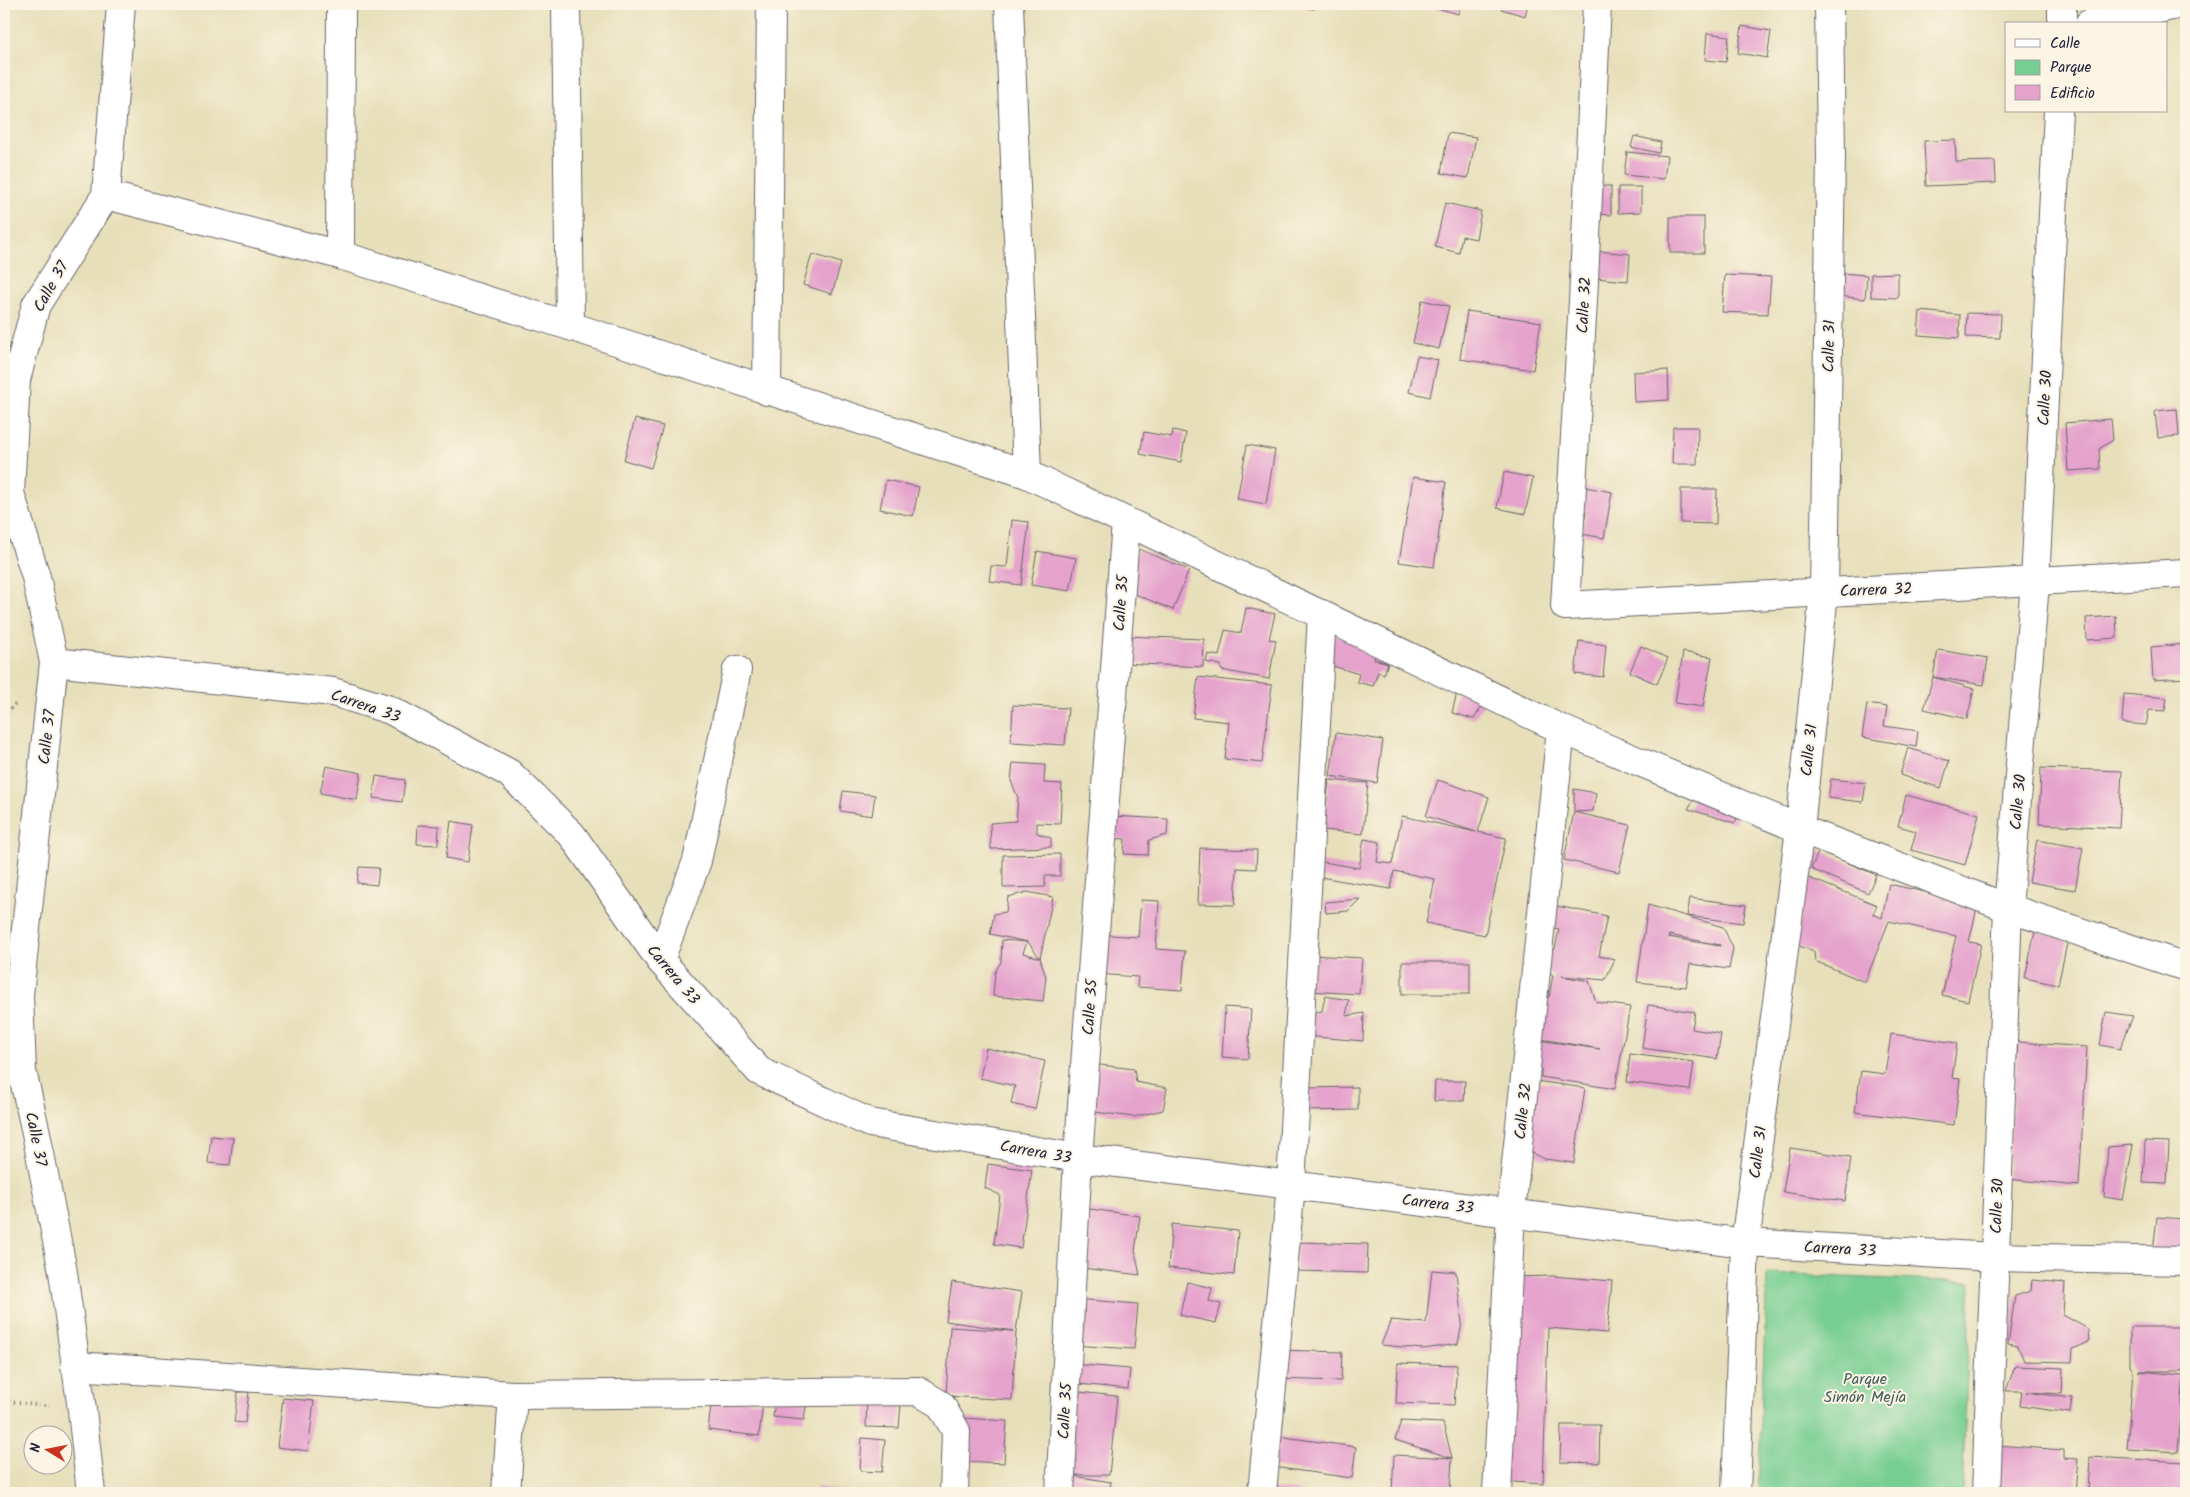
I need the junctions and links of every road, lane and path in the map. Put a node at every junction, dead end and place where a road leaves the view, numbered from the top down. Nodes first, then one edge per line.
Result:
1 (121, 4) edge
2 (341, 4) edge
3 (566, 4) edge
4 (771, 4) edge
5 (1009, 4) edge
6 (1596, 4) edge
7 (1829, 4) edge
8 (2062, 4) edge
9 (2180, 4) edge
10 (2062, 22) edge
11 (2098, 22) edge
12 (2058, 112) edge
13 (106, 195) junction
14 (340, 255) junction
15 (570, 326) junction
16 (768, 391) junction
17 (1027, 474) junction
18 (1126, 522) junction
19 (2186, 573) edge
20 (2035, 582) junction
21 (1824, 592) junction
22 (1565, 606) joint
23 (1322, 614) junction
24 (54, 662) junction
25 (737, 670) dead end
26 (1561, 729) junction
27 (1800, 829) junction
28 (2008, 908) junction
29 (660, 960) junction
30 (2186, 968) edge
31 (1078, 1158) junction
32 (1291, 1185) junction
33 (1511, 1212) junction
34 (1745, 1243) junction
35 (1994, 1257) junction
36 (2186, 1261) edge
37 (75, 1366) junction
38 (513, 1395) junction
39 (4, 1401) edge
40 (82, 1410) junction
41 (91, 1493) edge
42 (506, 1493) edge
43 (954, 1493) edge
44 (1060, 1493) edge
45 (1262, 1493) edge
46 (1497, 1493) edge
47 (1736, 1493) edge
48 (1986, 1493) edge

1 - 13 street, Calle 37
2 - 14 street
3 - 15 street
4 - 16 street
5 - 17 street
6 - 22 street, Calle 32
7 - 21 street, Calle 31
8 - 10 street
9 - 11 street
12 - 20 street, Calle 30
13 - 14 street
13 - 24 street, Calle 37
14 - 15 street
15 - 16 street
16 - 17 street
17 - 18 street
18 - 23 street
18 - 31 street, Calle 35
19 - 20 street, Carrera 32
20 - 21 street, Carrera 32
20 - 28 street, Calle 30
21 - 22 street, Carrera 32
21 - 27 street, Calle 31
23 - 26 street
23 - 32 street
24 - 29 street, Carrera 33
24 - 37 street, Calle 37
25 - 29 street
26 - 27 street
26 - 33 street, Calle 32
27 - 28 street
27 - 34 street, Calle 31
28 - 30 street
28 - 35 street, Calle 30
29 - 31 street, Carrera 33
31 - 32 street, Carrera 33
31 - 44 street, Calle 35
32 - 33 street, Carrera 33
32 - 45 street
33 - 34 street, Carrera 33
33 - 46 street, Calle 32
34 - 35 street, Carrera 33
34 - 47 street, Calle 31
35 - 36 street, Carrera 33
35 - 48 street, Calle 30
37 - 38 street
37 - 40 street, Calle 37
38 - 42 street
38 - 43 street
39 - 40 path
40 - 41 street, Calle 37

